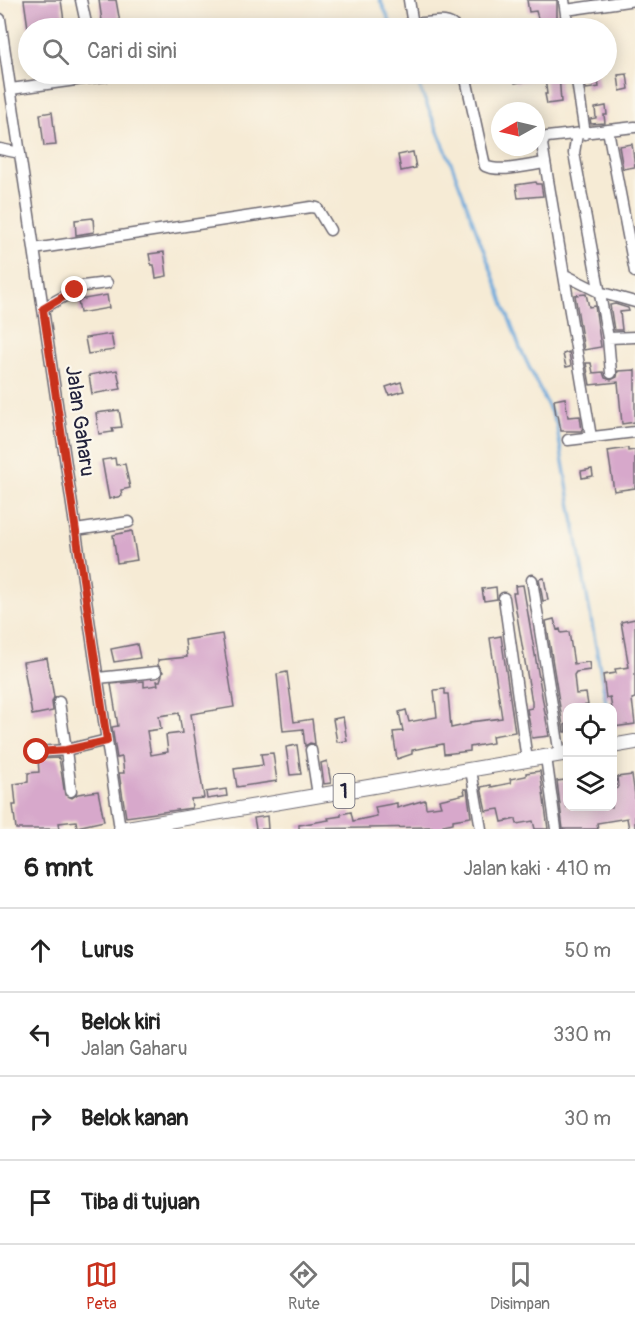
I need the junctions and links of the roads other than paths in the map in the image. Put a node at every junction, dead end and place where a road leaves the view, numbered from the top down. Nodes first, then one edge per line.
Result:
1 (81, 0) edge
2 (409, 0) edge
3 (635, 0) edge
4 (565, 5) edge
5 (85, 18) edge
6 (412, 18) edge
7 (0, 19) edge
8 (43, 84) edge
9 (467, 84) edge
10 (577, 84) edge
11 (10, 89) junction
12 (635, 127) edge
13 (608, 130) junction
14 (581, 134) junction
15 (0, 149) edge
16 (20, 153) junction
17 (545, 163) junction
18 (330, 230) dead end
19 (34, 249) junction
20 (635, 272) edge
21 (565, 274) junction
22 (107, 283) dead end
23 (599, 292) junction
24 (635, 303) edge
25 (43, 309) junction
26 (635, 337) edge
27 (608, 338) junction
28 (611, 373) dead end
29 (635, 432) edge
30 (591, 437) junction
31 (568, 440) dead end
32 (129, 522) dead end
33 (76, 530) junction
34 (532, 580) dead end
35 (504, 598) dead end
36 (156, 672) dead end
37 (98, 678) junction
38 (59, 702) dead end
39 (107, 741) junction
40 (635, 742) edge
41 (617, 745) edge
42 (563, 749) edge
43 (66, 750) junction
44 (311, 750) dead end
45 (37, 752) dead end
46 (563, 754) edge
47 (546, 757) junction
48 (527, 760) junction
49 (471, 770) junction
50 (71, 791) dead end
51 (318, 795) junction
52 (121, 829) edge
53 (481, 829) edge
54 (555, 829) edge

1 - 5 street
2 - 6 street
3 - 4 street
7 - 11 street, Jalan Gaharu
8 - 11 street
9 - 17 street
10 - 14 street
11 - 16 street, Jalan Gaharu
12 - 13 street
13 - 14 street
13 - 20 street
14 - 17 street
14 - 23 street
15 - 16 street
16 - 19 street, Jalan Gaharu
17 - 21 street
18 - 19 street
19 - 25 street, Jalan Gaharu
21 - 23 street
21 - 30 street
22 - 25 street
23 - 24 street
23 - 27 street
25 - 33 street, Jalan Gaharu
26 - 27 street
27 - 28 street
29 - 30 street
30 - 31 street
32 - 33 street
33 - 37 street, Jalan Gaharu
34 - 42 street
35 - 48 street
36 - 37 street
37 - 39 street, Jalan Gaharu
38 - 43 street
39 - 43 street
39 - 52 street, Jalan Gaharu
40 - 41 main road
43 - 45 street
43 - 50 street
44 - 51 street
46 - 47 main road, 1
47 - 48 main road, 1
47 - 54 street
48 - 49 main road, 1
49 - 51 main road, 1
49 - 53 street
51 - 52 main road, 1

